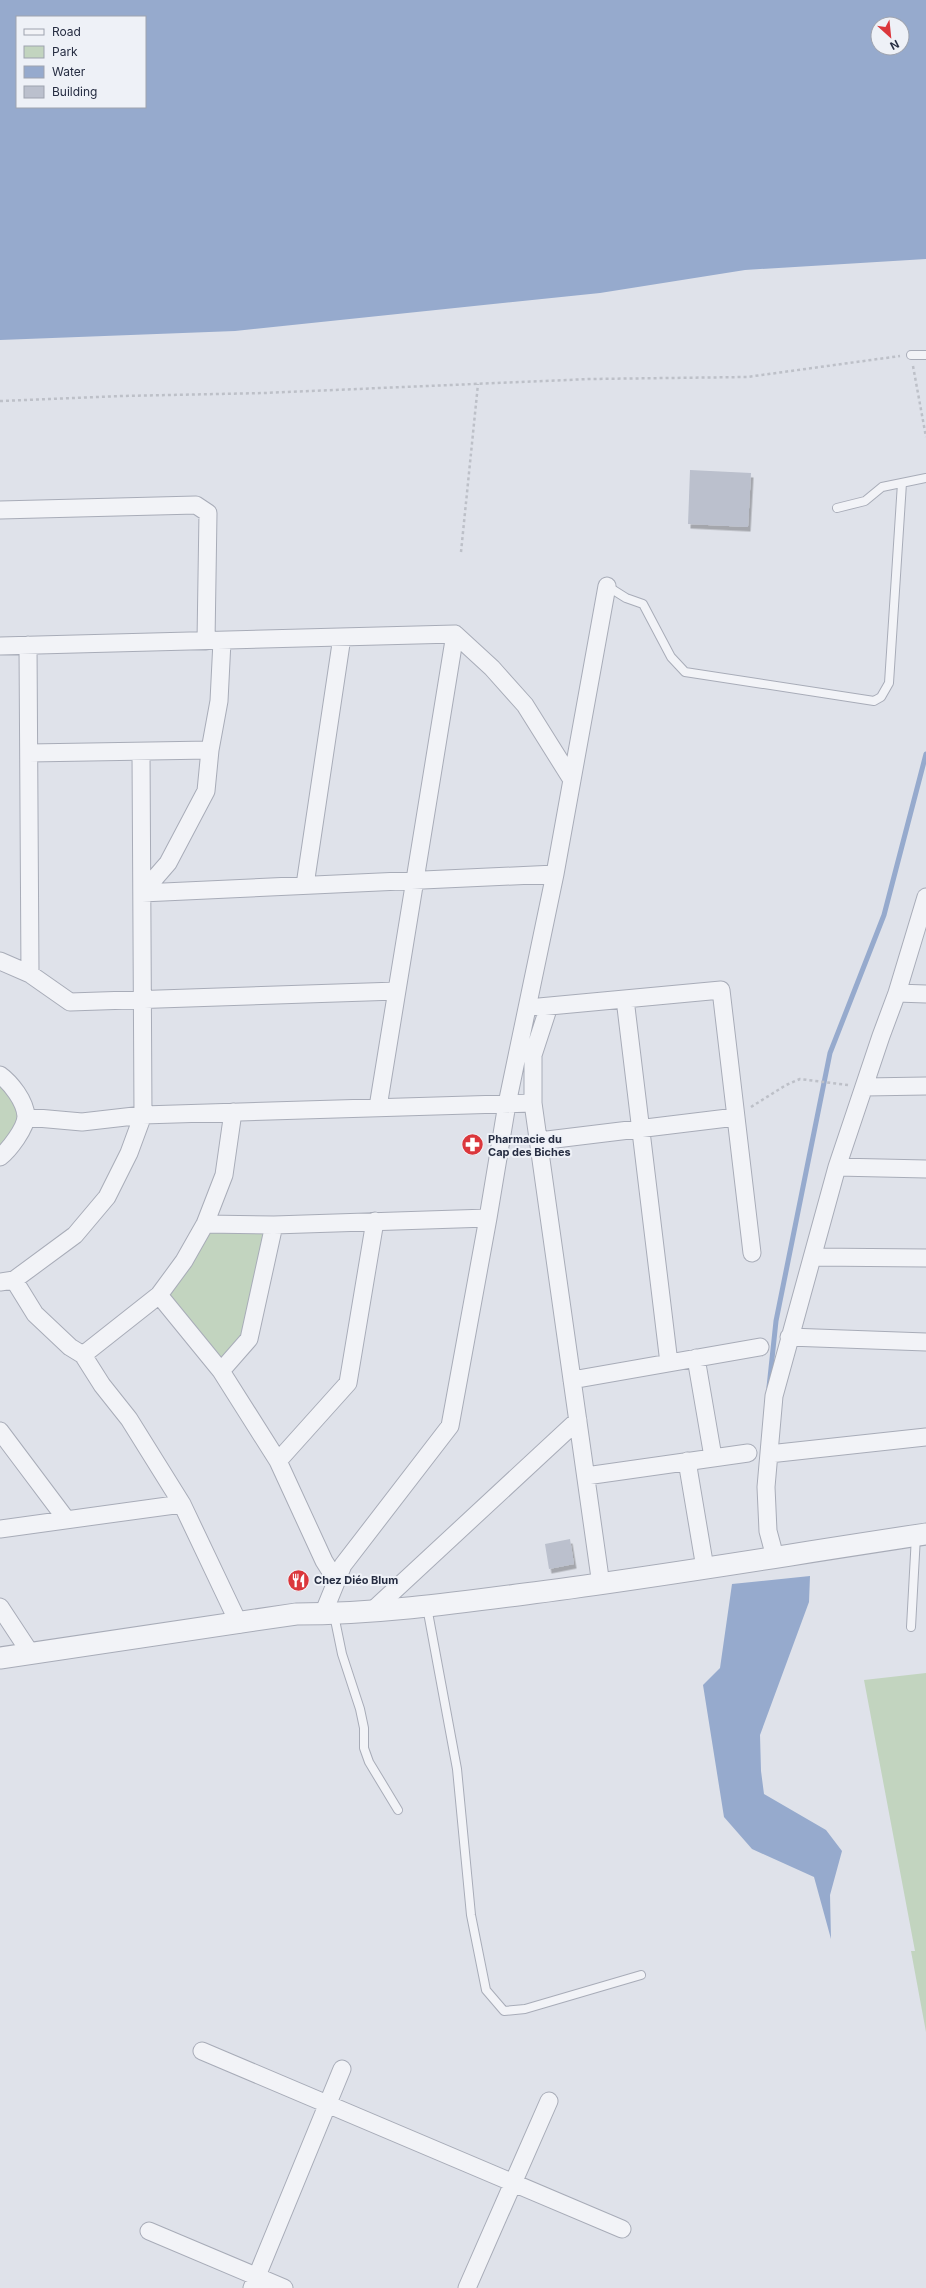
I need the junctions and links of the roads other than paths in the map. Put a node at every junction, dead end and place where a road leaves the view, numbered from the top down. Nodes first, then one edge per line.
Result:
1 (911, 354) road end
2 (926, 355) edge
3 (926, 478) edge
4 (902, 483) junction
5 (837, 508) dead end
6 (0, 510) edge
7 (607, 586) joint
8 (455, 634) junction
9 (342, 637) junction
10 (214, 641) junction
11 (28, 645) junction
12 (0, 646) edge
13 (210, 750) junction
14 (141, 752) junction
15 (29, 753) junction
16 (572, 780) junction
17 (555, 874) junction
18 (415, 880) junction
19 (305, 886) junction
20 (142, 893) junction
21 (926, 897) edge
22 (0, 961) edge
23 (30, 974) junction
24 (397, 991) junction
25 (897, 993) junction
26 (926, 994) edge
27 (625, 999) junction
28 (142, 1000) junction
29 (549, 1006) junction
30 (527, 1009) junction
31 (0, 1075) edge
32 (926, 1086) edge
33 (865, 1088) junction
34 (533, 1103) junction
35 (507, 1104) junction
36 (378, 1108) junction
37 (233, 1112) junction
38 (143, 1115) junction
39 (26, 1116) junction
40 (736, 1117) junction
41 (641, 1128) junction
42 (539, 1141) junction
43 (0, 1157) edge
44 (837, 1167) junction
45 (926, 1169) edge
46 (488, 1218) junction
47 (375, 1221) junction
48 (205, 1224) junction
49 (274, 1225) junction
50 (752, 1253) dead end
51 (813, 1257) junction
52 (926, 1258) edge
53 (7, 1281) edge
54 (159, 1295) junction
55 (789, 1337) junction
56 (926, 1342) edge
57 (760, 1347) dead end
58 (83, 1355) junction
59 (696, 1358) junction
60 (669, 1363) junction
61 (221, 1371) junction
62 (572, 1380) junction
63 (578, 1420) junction
64 (0, 1431) edge
65 (926, 1437) edge
66 (748, 1453) dead end
67 (768, 1454) junction
68 (713, 1458) junction
69 (278, 1461) junction
70 (687, 1461) junction
71 (586, 1476) junction
72 (182, 1504) junction
73 (66, 1519) junction
74 (0, 1528) edge
75 (921, 1534) edge
76 (775, 1557) junction
77 (705, 1568) junction
78 (336, 1580) junction
79 (601, 1585) junction
80 (0, 1607) edge
81 (427, 1607) junction
82 (371, 1612) junction
83 (329, 1614) junction
84 (239, 1624) junction
85 (911, 1627) dead end
86 (31, 1654) junction
87 (0, 1658) edge
88 (398, 1810) dead end
89 (642, 1975) dead end
90 (202, 2051) dead end
91 (342, 2069) dead end
92 (549, 2101) dead end
93 (327, 2104) junction
94 (513, 2183) junction
95 (622, 2229) dead end
96 (149, 2231) dead end
97 (255, 2282) edge
98 (284, 2288) edge
99 (467, 2288) edge

1 - 2 lane
3 - 4 lane
4 - 5 lane
4 - 7 lane
6 - 10 street
7 - 16 street
8 - 9 street
8 - 16 street
8 - 18 street
9 - 10 street
9 - 19 street
10 - 11 street
10 - 13 street
11 - 12 street
11 - 15 street
13 - 14 street
13 - 20 street
14 - 15 street
14 - 20 street
15 - 23 street
16 - 17 street
17 - 18 street
17 - 30 street
18 - 19 street
18 - 24 street
19 - 20 street
20 - 28 street
21 - 25 street
22 - 23 street
23 - 28 street
24 - 28 street
24 - 36 street
25 - 26 street
25 - 33 street
27 - 29 street
27 - 40 street
27 - 41 street
28 - 38 street
29 - 30 street
29 - 34 street
30 - 35 street
31 - 39 street
32 - 33 street
33 - 44 street
34 - 35 street
34 - 42 street
35 - 36 street
35 - 46 street
36 - 37 street
37 - 38 street
37 - 48 street
38 - 39 street
38 - 53 street
39 - 43 street
40 - 41 street
40 - 50 street
41 - 42 street
41 - 60 street
42 - 62 street
44 - 45 street
44 - 51 street
46 - 47 street
46 - 78 street
47 - 49 street
47 - 69 street
48 - 49 street
48 - 54 street
49 - 61 street
51 - 52 street
51 - 55 street
53 - 58 street
54 - 58 street
54 - 61 street
55 - 56 street
55 - 67 street
57 - 59 street
58 - 72 street
59 - 60 street
59 - 68 street
60 - 62 street
61 - 69 street
62 - 63 street
63 - 71 street
63 - 82 street
64 - 73 street
65 - 67 street
66 - 68 street
67 - 76 street
68 - 70 street
69 - 78 street
70 - 71 street
70 - 77 street
71 - 79 street
72 - 73 street
72 - 84 street
73 - 74 street
75 - 76 street
75 - 85 lane
76 - 77 street
77 - 79 street
78 - 83 street
79 - 81 street
80 - 86 street
81 - 82 street
81 - 89 lane
82 - 83 street
83 - 84 street
83 - 88 lane
84 - 86 street
86 - 87 street
90 - 93 street
91 - 93 street
92 - 94 street
93 - 94 street
93 - 97 street
94 - 95 street
94 - 99 street
96 - 97 street
97 - 98 street

